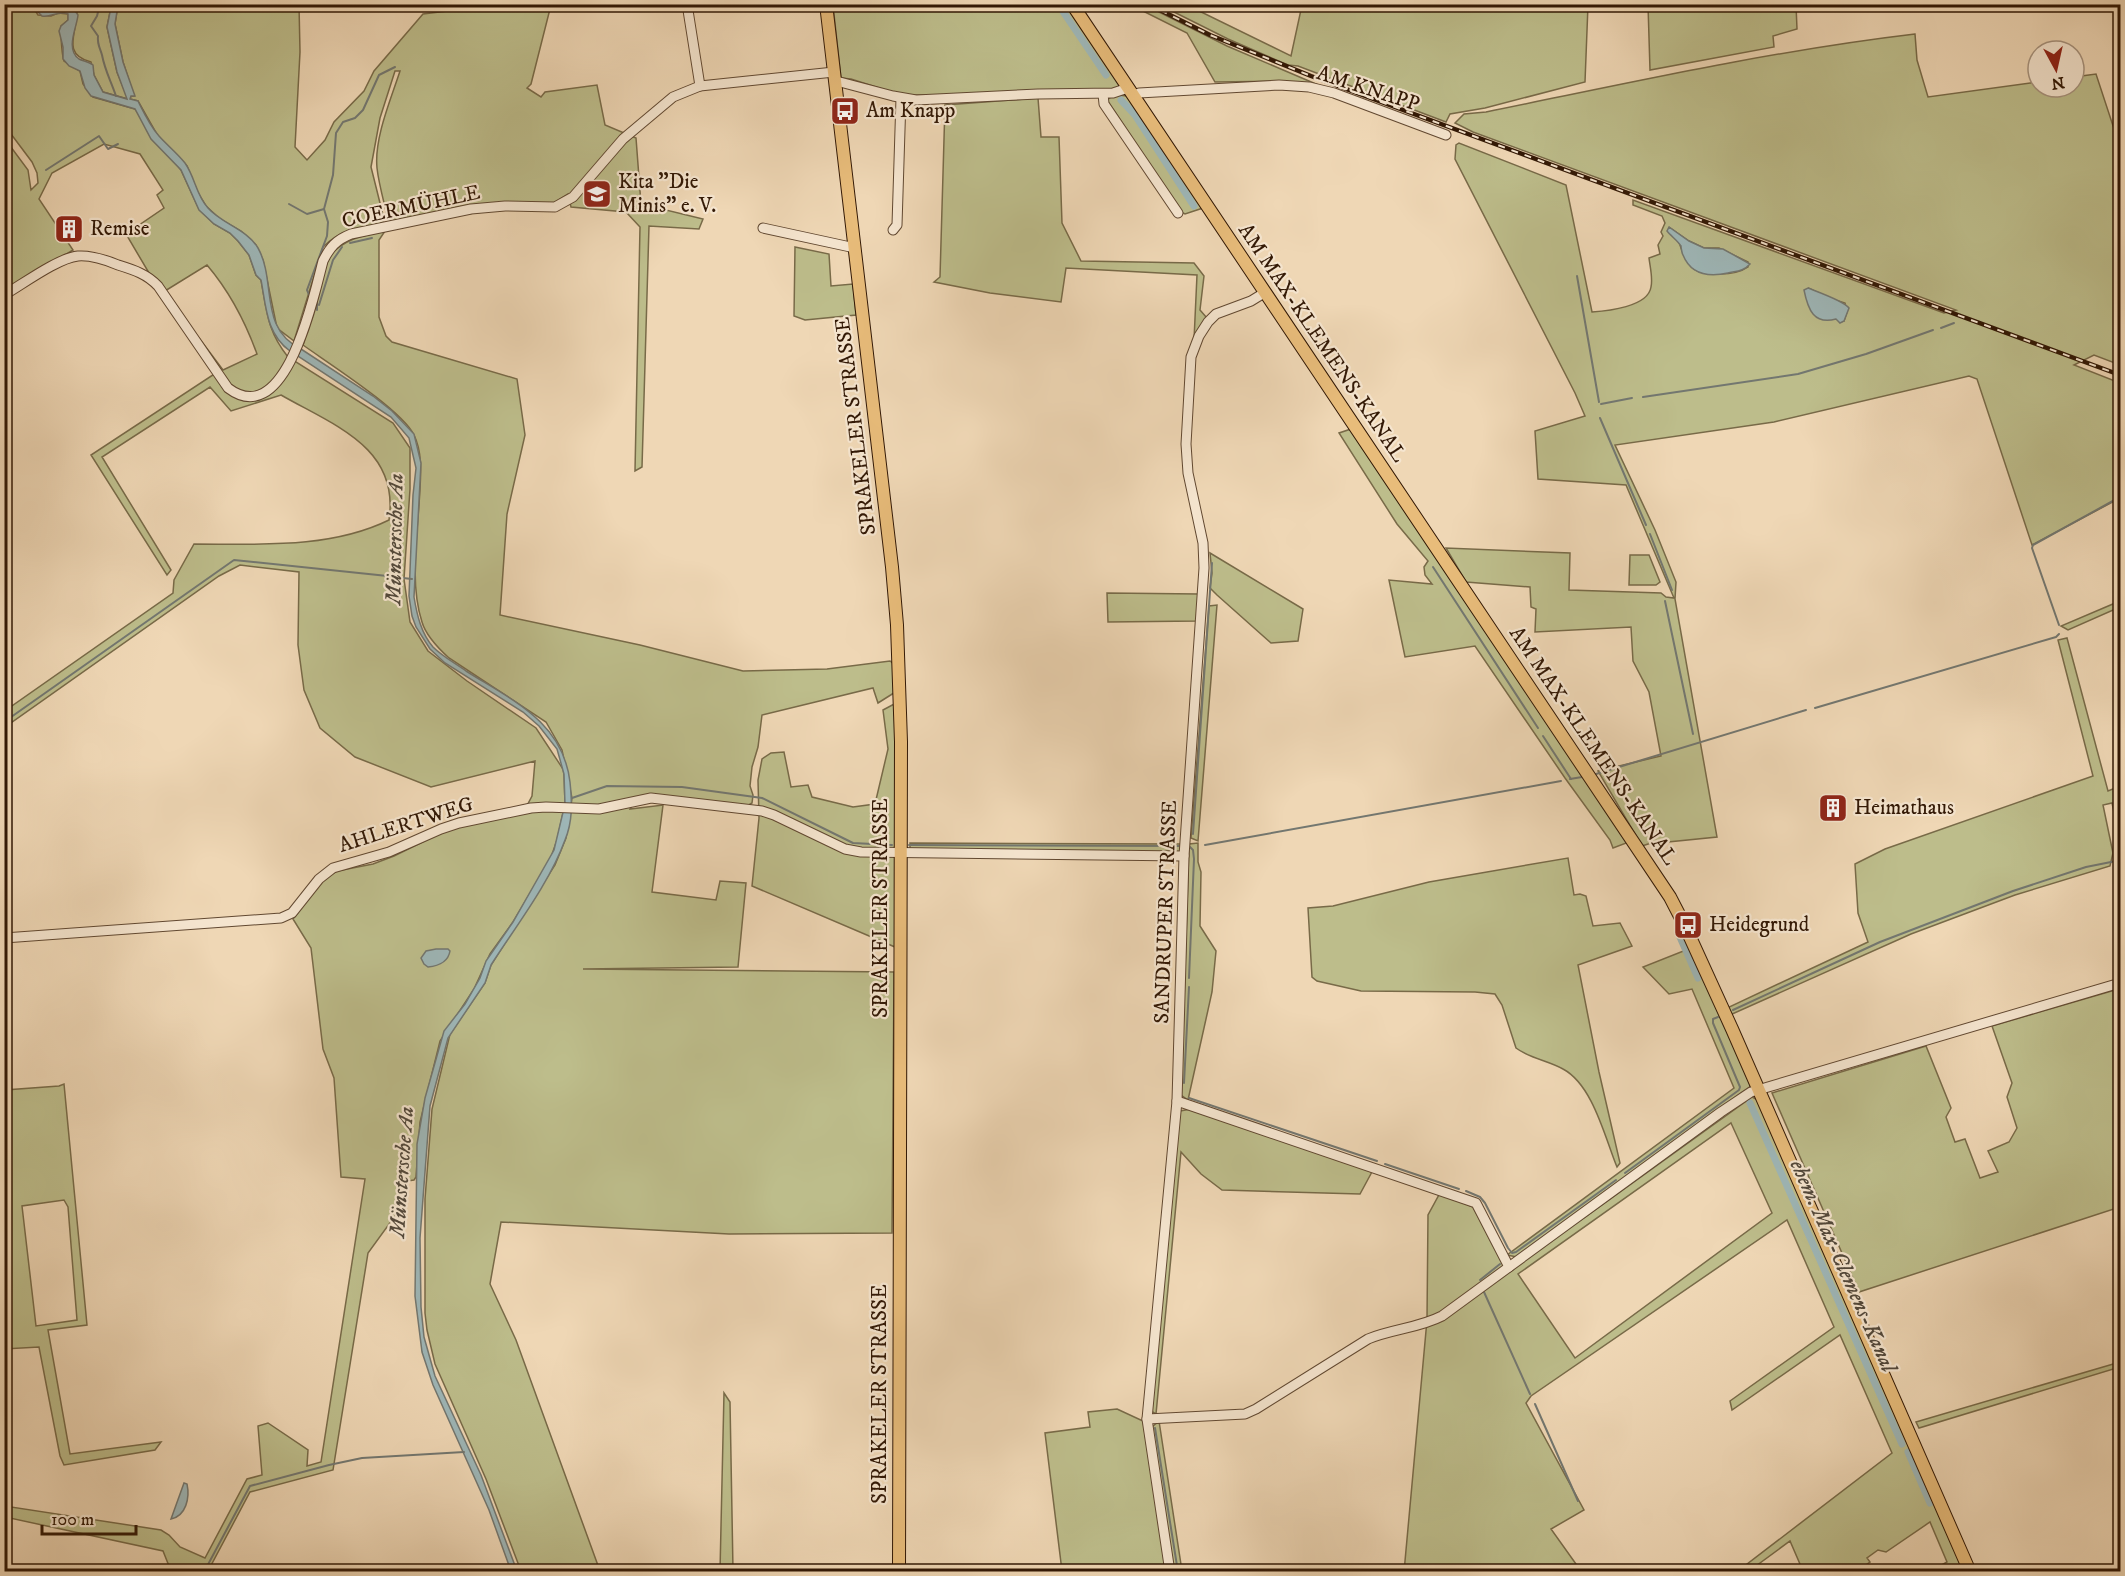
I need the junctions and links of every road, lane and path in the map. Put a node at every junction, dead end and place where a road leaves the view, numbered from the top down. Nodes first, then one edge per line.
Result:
1 (687, 4) edge
2 (826, 4) edge
3 (1072, 4) edge
4 (834, 77) junction
5 (700, 86) junction
6 (1130, 92) junction
7 (1103, 94) junction
8 (901, 98) junction
9 (1446, 135) dead end
10 (1178, 213) dead end
11 (764, 228) dead end
12 (893, 230) dead end
13 (855, 248) junction
14 (1264, 293) junction
15 (4, 295) edge
16 (1185, 849) junction
17 (900, 854) junction
18 (4, 938) edge
19 (2121, 983) edge
20 (1758, 1090) junction
21 (1177, 1101) junction
22 (1509, 1267) junction
23 (1147, 1419) junction
24 (899, 1572) edge
25 (1170, 1572) edge
26 (1970, 1572) edge

1 - 5 street
2 - 4 main road, SPRAKELER STRASSE
3 - 6 main road, AM MAX-KLEMENS-KANAL
4 - 5 street, COERMÜHLE
4 - 8 street, AM KNAPP
4 - 13 main road, SPRAKELER STRASSE
5 - 15 street, COERMÜHLE
6 - 7 street, AM KNAPP
6 - 9 street, AM KNAPP
6 - 14 main road, AM MAX-KLEMENS-KANAL
7 - 8 street, AM KNAPP
7 - 10 street
8 - 12 street
11 - 13 street
13 - 17 main road, SPRAKELER STRASSE
14 - 16 street, SANDRUPER STRASSE
14 - 20 main road, AM MAX-KLEMENS-KANAL
16 - 17 street, AHLERTWEG
16 - 21 street, SANDRUPER STRASSE
17 - 18 street, AHLERTWEG
17 - 24 main road, SPRAKELER STRASSE
19 - 20 street
20 - 22 street
20 - 26 main road, AM MAX-KLEMENS-KANAL
21 - 22 street
21 - 23 street, SANDRUPER STRASSE
22 - 23 street
23 - 25 street, SANDRUPER STRASSE

